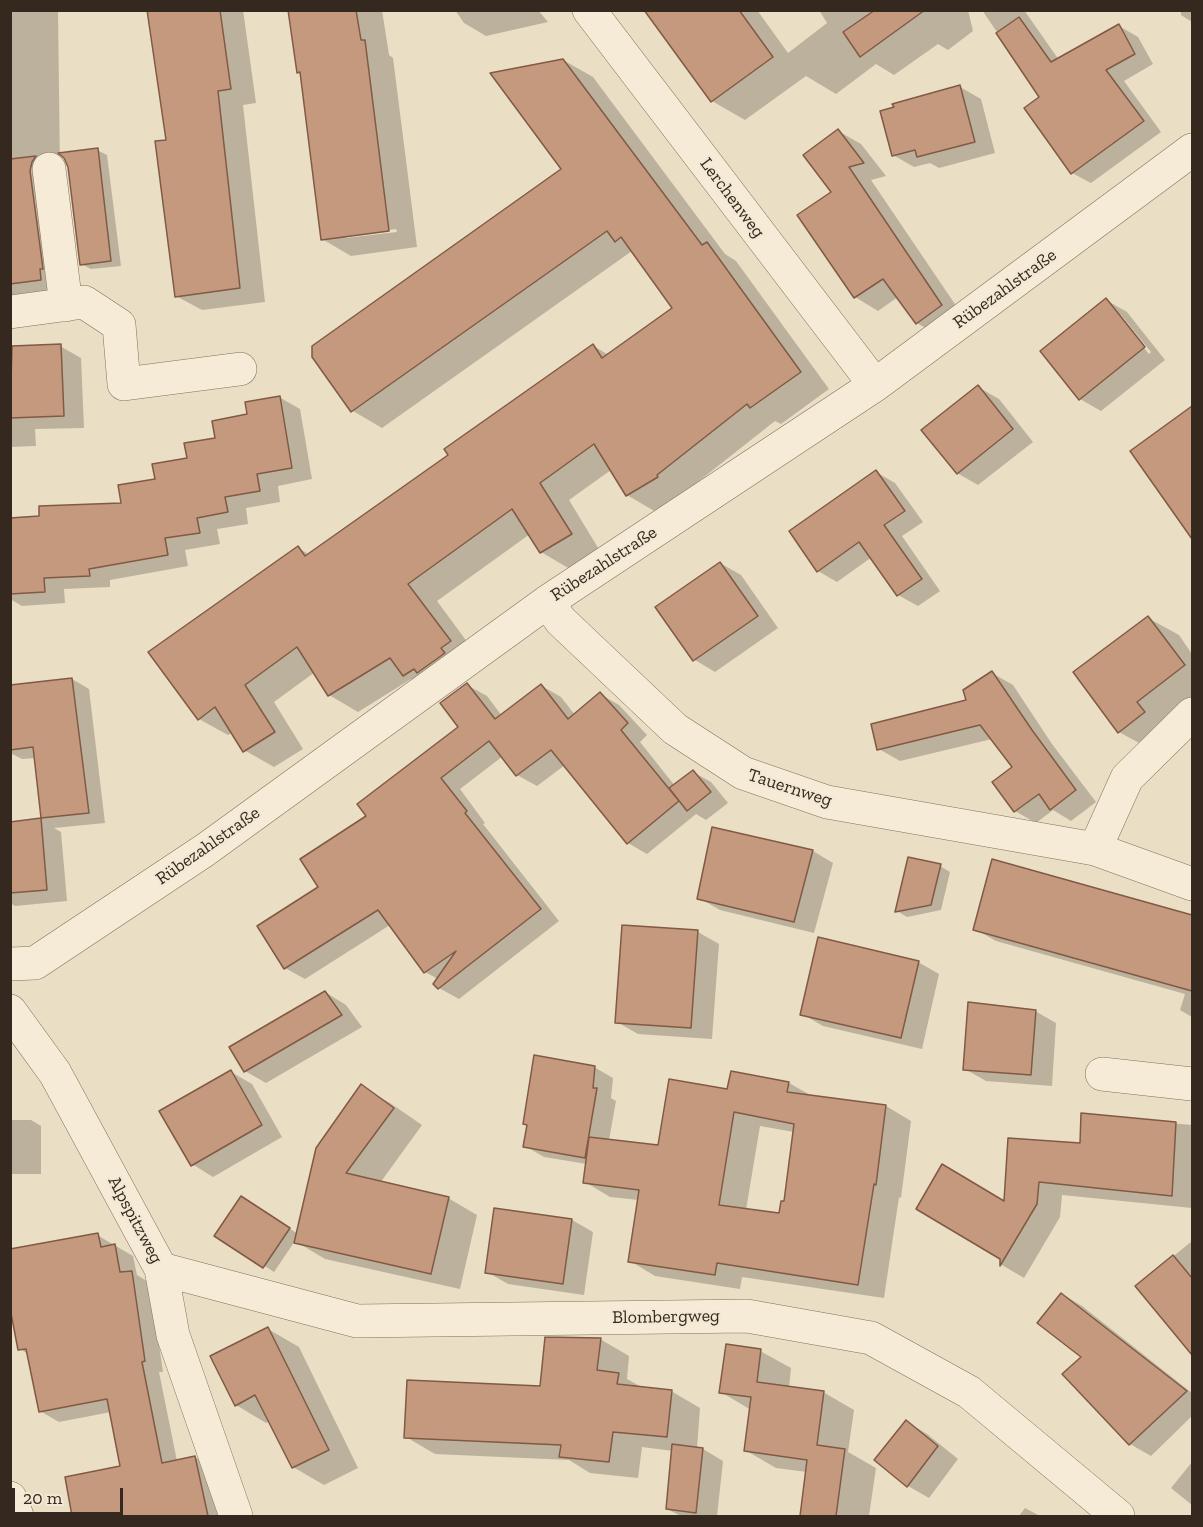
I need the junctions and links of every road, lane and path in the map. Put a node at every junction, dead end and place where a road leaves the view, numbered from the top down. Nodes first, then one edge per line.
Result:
1 (589, 10) edge
2 (1192, 150) edge
3 (50, 169) dead end
4 (66, 305) junction
5 (10, 312) edge
6 (240, 369) dead end
7 (875, 385) junction
8 (547, 602) junction
9 (1192, 714) edge
10 (1095, 849) junction
11 (1192, 884) edge
12 (10, 964) edge
13 (10, 1011) edge
14 (1102, 1074) dead end
15 (1192, 1084) edge
16 (161, 1269) junction
17 (10, 1498) edge
18 (17, 1516) edge
19 (236, 1516) edge
20 (1118, 1516) edge

1 - 7 street, Lerchenweg
2 - 7 street, Rübezahlstraße
3 - 4 street
4 - 5 street
4 - 6 street
7 - 8 street, Rübezahlstraße
8 - 10 street, Tauernweg
8 - 12 street, Rübezahlstraße
9 - 10 street
10 - 11 street, Tauernweg
13 - 16 street, Alpspitzweg
14 - 15 street
16 - 19 street, Alpspitzweg
16 - 20 street, Blombergweg
17 - 18 street

